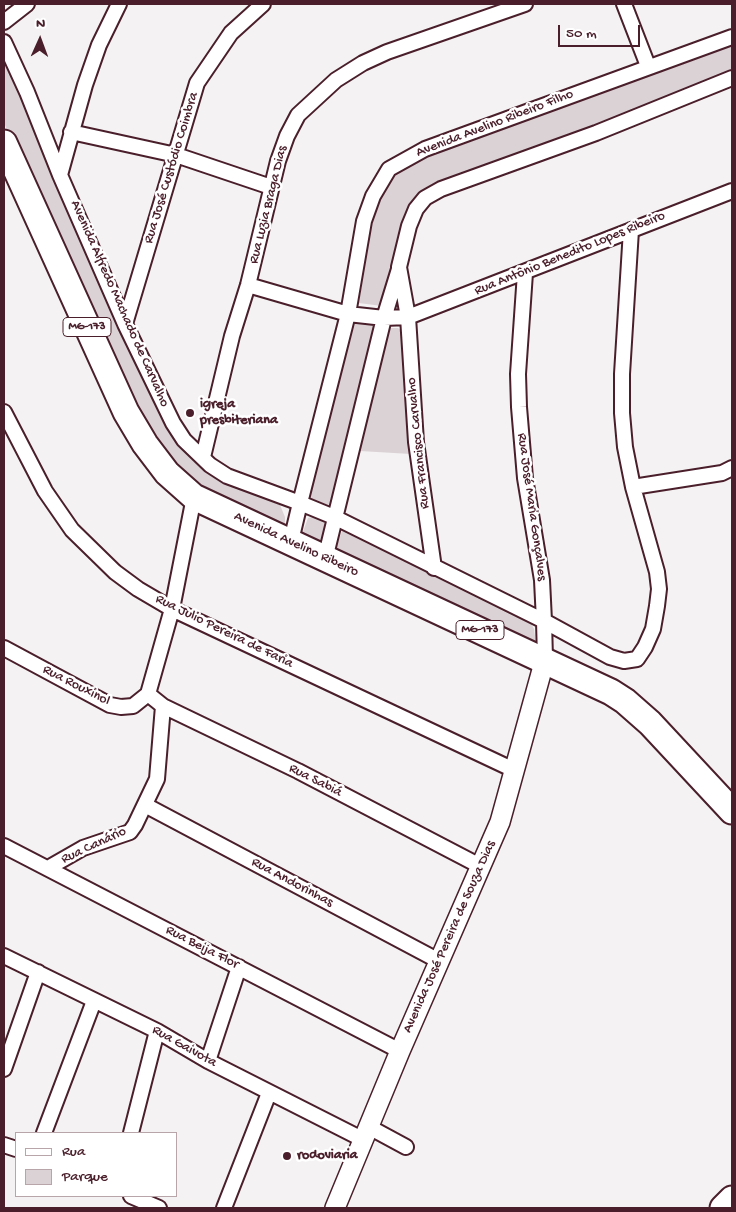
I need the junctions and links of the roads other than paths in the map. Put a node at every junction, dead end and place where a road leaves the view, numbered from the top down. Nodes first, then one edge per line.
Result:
1 (26, 4) edge
2 (119, 4) edge
3 (262, 4) edge
4 (525, 4) edge
5 (624, 4) edge
6 (4, 22) edge
7 (732, 37) edge
8 (4, 42) edge
9 (648, 66) junction
10 (732, 78) edge
11 (71, 132) junction
12 (4, 143) edge
13 (176, 155) junction
14 (60, 175) junction
15 (271, 187) junction
16 (732, 191) edge
17 (631, 230) junction
18 (400, 267) junction
19 (525, 273) junction
20 (248, 285) junction
21 (348, 314) junction
22 (408, 317) junction
23 (384, 318) junction
24 (126, 324) junction
25 (4, 412) edge
26 (202, 457) junction
27 (732, 468) edge
28 (633, 487) junction
29 (194, 496) junction
30 (300, 503) junction
31 (334, 517) junction
32 (291, 541) junction
33 (325, 559) junction
34 (434, 568) junction
35 (172, 609) junction
36 (544, 621) junction
37 (4, 648) edge
38 (545, 659) junction
39 (148, 694) junction
40 (163, 706) junction
41 (514, 770) junction
42 (145, 804) junction
43 (732, 811) edge
44 (4, 846) edge
45 (482, 867) junction
46 (48, 868) junction
47 (4, 956) edge
48 (439, 961) junction
49 (239, 967) junction
50 (38, 972) junction
51 (94, 1001) junction
52 (157, 1030) junction
53 (400, 1051) junction
54 (208, 1061) junction
55 (4, 1069) edge
56 (269, 1092) junction
57 (44, 1132) edge
58 (131, 1132) edge
59 (367, 1134) junction
60 (406, 1148) dead end
61 (133, 1197) edge
62 (732, 1199) edge
63 (159, 1208) edge
64 (224, 1208) edge
65 (335, 1208) edge
66 (723, 1208) edge

1 - 6 street
2 - 11 street
3 - 13 street, Rua José Custódio Coimbra
4 - 15 street, Rua Luzia Braga Dias
5 - 9 street
7 - 9 street, Avenida Avelino Ribeiro Filho
8 - 14 street, Avenida Alfredo Machado de Carvalho / MG-173
9 - 21 street, Avenida Avelino Ribeiro Filho
10 - 18 street
11 - 13 street
11 - 14 street
12 - 29 highway, Avenida Avelino Ribeiro / MG-173
13 - 15 street
13 - 24 street, Rua José Custódio Coimbra
14 - 24 street, Avenida Alfredo Machado de Carvalho / MG-173
15 - 20 street, Rua Luzia Braga Dias
16 - 17 street, Rua Antônio Benedito Lopes Ribeiro
17 - 19 street, Rua Antônio Benedito Lopes Ribeiro
17 - 28 street, Avenida Alfredo Machado de Carvalho
18 - 22 street
18 - 23 street
19 - 22 street, Rua Antônio Benedito Lopes Ribeiro
19 - 36 street, Rua José Maria Gonçalves
20 - 21 street, Rua Antônio Benedito Lopes Ribeiro
20 - 26 street, Rua Luzia Braga Dias
21 - 23 street, Rua Antônio Benedito Lopes Ribeiro
21 - 30 street, Avenida Avelino Ribeiro Filho
22 - 23 street, Rua Antônio Benedito Lopes Ribeiro
22 - 34 street, Rua Francisco Carvalho
23 - 31 street
24 - 26 street, Avenida Alfredo Machado de Carvalho / MG-173
25 - 35 street, Rua Julio Pereira de Faria
26 - 30 street, Avenida Alfredo Machado de Carvalho / MG-173
27 - 28 street
28 - 36 street, Avenida Alfredo Machado de Carvalho
29 - 32 highway, Avenida Avelino Ribeiro / MG-173
29 - 35 street
30 - 31 street, Avenida Alfredo Machado de Carvalho
30 - 32 street
31 - 33 street
31 - 34 street, Avenida Alfredo Machado de Carvalho
32 - 33 highway, Avenida Avelino Ribeiro / MG-173
33 - 38 highway, Avenida Avelino Ribeiro / MG-173
34 - 36 street, Avenida Alfredo Machado de Carvalho
35 - 39 street
35 - 41 street, Rua Julio Pereira de Faria
36 - 38 street, Rua José Maria Gonçalves
37 - 39 street, Rua Rouxinol
38 - 41 street, Avenida José Pereira de Souza Dias
38 - 43 highway, Avenida Avelino Ribeiro / MG-173
39 - 40 street, Rua Sabiá
40 - 42 street, Rua Canário
40 - 45 street, Rua Sabiá
41 - 45 street, Avenida José Pereira de Souza Dias
42 - 46 street, Rua Canário
42 - 48 street, Rua Andorinhas
44 - 46 street, Rua Beija Flor
45 - 48 street, Avenida José Pereira de Souza Dias
46 - 49 street, Rua Beija Flor
47 - 50 street, Rua Gaivota
48 - 53 street, Avenida José Pereira de Souza Dias
49 - 53 street, Rua Beija Flor
49 - 54 street
50 - 51 street, Rua Gaivota
50 - 55 street
51 - 52 street, Rua Gaivota
51 - 57 street
52 - 54 street, Rua Gaivota
52 - 58 street
53 - 59 street, Avenida José Pereira de Souza Dias
54 - 56 street, Rua Gaivota
56 - 59 street, Rua Gaivota
56 - 64 street
59 - 60 street, Rua Gaivota
59 - 65 street, Avenida José Pereira de Souza Dias
61 - 63 street
62 - 66 highway

